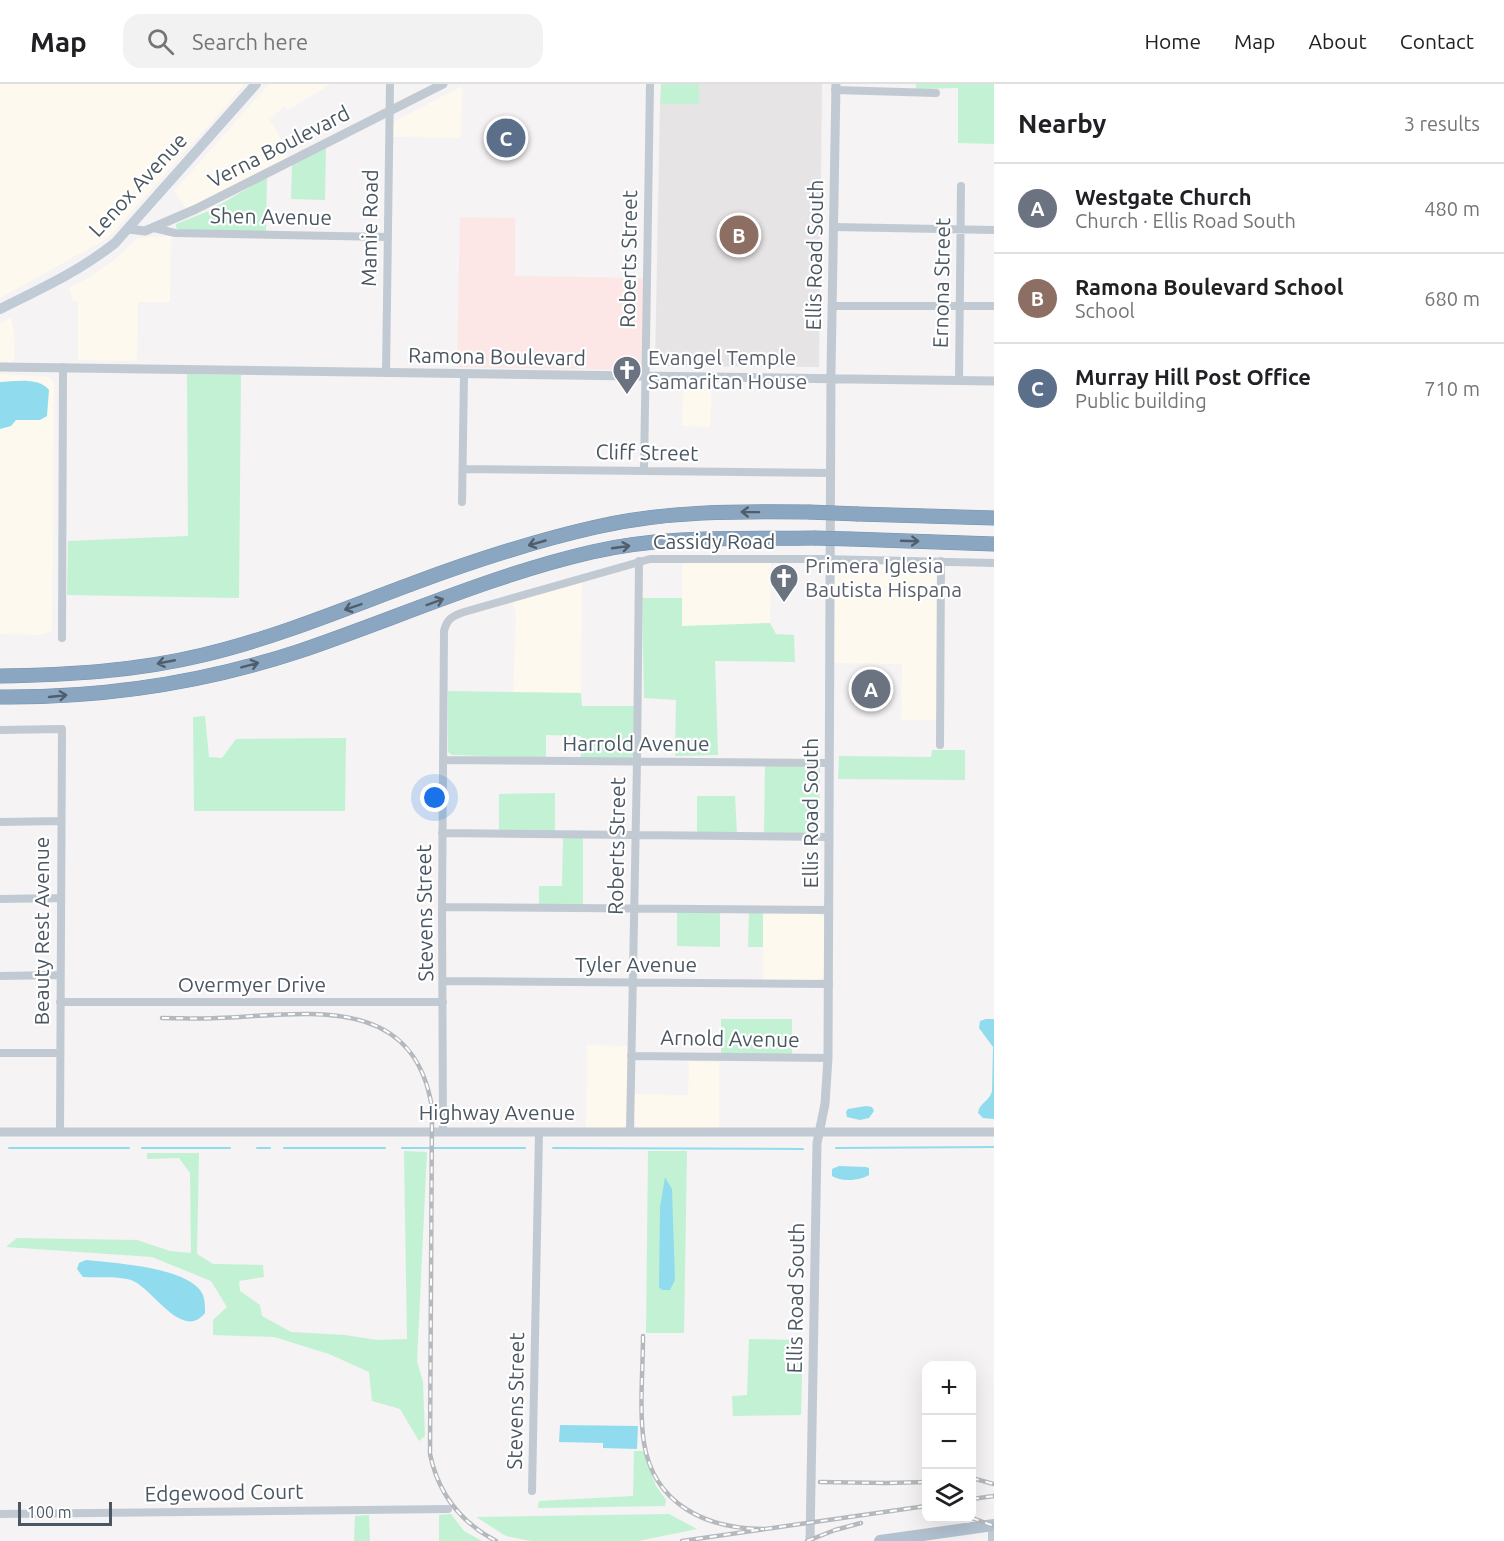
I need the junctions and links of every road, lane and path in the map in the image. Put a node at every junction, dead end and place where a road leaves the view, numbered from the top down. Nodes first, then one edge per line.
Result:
1 (256, 84) edge
2 (390, 84) edge
3 (443, 84) edge
4 (650, 84) edge
5 (836, 87) edge
6 (936, 93) dead end
7 (390, 111) junction
8 (961, 186) dead end
9 (834, 227) junction
10 (154, 228) junction
11 (128, 229) junction
12 (962, 229) junction
13 (994, 230) edge
14 (388, 237) junction
15 (832, 306) junction
16 (960, 306) junction
17 (994, 306) edge
18 (0, 309) edge
19 (0, 366) edge
20 (63, 367) junction
21 (386, 373) junction
22 (464, 375) junction
23 (646, 377) junction
24 (831, 379) junction
25 (959, 381) junction
26 (994, 381) edge
27 (463, 469) junction
28 (644, 470) junction
29 (831, 473) junction
30 (462, 502) dead end
31 (994, 518) edge
32 (994, 544) edge
33 (639, 561) junction
34 (831, 561) junction
35 (941, 561) junction
36 (994, 562) edge
37 (446, 623) joint
38 (62, 638) dead end
39 (0, 675) edge
40 (0, 697) edge
41 (0, 730) edge
42 (940, 745) dead end
43 (443, 760) junction
44 (637, 762) junction
45 (830, 763) junction
46 (61, 821) junction
47 (0, 822) edge
48 (442, 833) junction
49 (636, 835) junction
50 (829, 837) junction
51 (60, 898) junction
52 (0, 899) edge
53 (442, 907) junction
54 (634, 909) junction
55 (829, 910) junction
56 (60, 975) junction
57 (0, 976) edge
58 (443, 981) junction
59 (633, 983) junction
60 (829, 984) junction
61 (60, 1002) junction
62 (443, 1002) junction
63 (0, 1053) edge
64 (60, 1053) junction
65 (631, 1056) junction
66 (828, 1058) junction
67 (443, 1131) junction
68 (630, 1131) junction
69 (0, 1132) edge
70 (60, 1132) junction
71 (539, 1132) junction
72 (819, 1132) junction
73 (994, 1132) edge
74 (532, 1491) dead end
75 (448, 1509) dead end
76 (0, 1514) edge
77 (993, 1525) edge
78 (810, 1541) edge
79 (880, 1541) edge
80 (992, 1541) edge

1 - 11 main road, Lenox Avenue
2 - 7 street, Mamie Road
3 - 7 street, Verna Boulevard
4 - 23 street, Roberts Street
5 - 6 street
5 - 9 street, Ellis Road South
7 - 10 street, Verna Boulevard
7 - 14 street, Mamie Road
8 - 12 street, Ernona Street
9 - 12 street
9 - 15 street, Ellis Road South
10 - 11 street, Verna Boulevard
10 - 14 street, Shen Avenue
11 - 18 main road, Lenox Avenue
12 - 13 street
12 - 16 street, Ernona Street
14 - 21 street, Mamie Road
15 - 16 street
15 - 24 street, Ellis Road South
16 - 17 street
16 - 25 street, Ernona Street
19 - 20 street, Ramona Boulevard
20 - 21 street, Ramona Boulevard
20 - 38 street
21 - 22 street, Ramona Boulevard
22 - 23 street, Ramona Boulevard
22 - 27 street
23 - 24 street, Ramona Boulevard
23 - 28 street, Roberts Street
24 - 25 street, Ramona Boulevard
24 - 29 street, Ellis Road South
25 - 26 street, Ramona Boulevard
27 - 28 street, Cliff Street
27 - 30 street
28 - 29 street, Cliff Street
29 - 34 street, Ellis Road South
31 -> 39 highway, bridge
40 -> 32 highway, bridge
33 - 34 street, Cassidy Road
33 - 37 street, Cassidy Road
33 - 44 street, Roberts Street
34 - 35 street, Cassidy Road
34 - 45 street, Ellis Road South
35 - 36 street, Cassidy Road
35 - 42 street
37 - 43 street, Stevens Street
41 - 46 street, Beauty Rest Avenue
43 - 44 street, Harrold Avenue
43 - 48 street, Stevens Street
44 - 45 street, Harrold Avenue
44 - 49 street, Roberts Street
45 - 50 street, Ellis Road South
46 - 47 street
46 - 51 street, Beauty Rest Avenue
48 - 49 street
48 - 53 street, Stevens Street
49 - 50 street
49 - 54 street, Roberts Street
50 - 55 street, Ellis Road South
51 - 52 street
51 - 56 street, Beauty Rest Avenue
53 - 54 street
53 - 58 street, Stevens Street
54 - 55 street
54 - 59 street, Roberts Street
55 - 60 street, Ellis Road South
56 - 57 street
56 - 61 street, Beauty Rest Avenue
58 - 59 street, Tyler Avenue
58 - 62 street, Stevens Street
59 - 60 street, Tyler Avenue
59 - 65 street, Roberts Street
60 - 66 street, Ellis Road South
61 - 62 street, Overmyer Drive
61 - 64 street, Beauty Rest Avenue
62 - 67 street, Stevens Street
63 - 64 street
64 - 70 street, Beauty Rest Avenue
65 - 66 street, Arnold Avenue
65 - 68 street, Roberts Street
66 - 72 street, Ellis Road South
67 - 70 street, Highway Avenue
67 - 71 street, Highway Avenue
68 - 71 street, Highway Avenue
68 - 72 street, Highway Avenue
69 - 70 street, Highway Avenue
71 - 74 street, Stevens Street
72 - 73 street, Highway Avenue
72 - 78 street, Ellis Road South
75 - 76 street, Edgewood Court
77 - 79 main road
77 - 80 street

